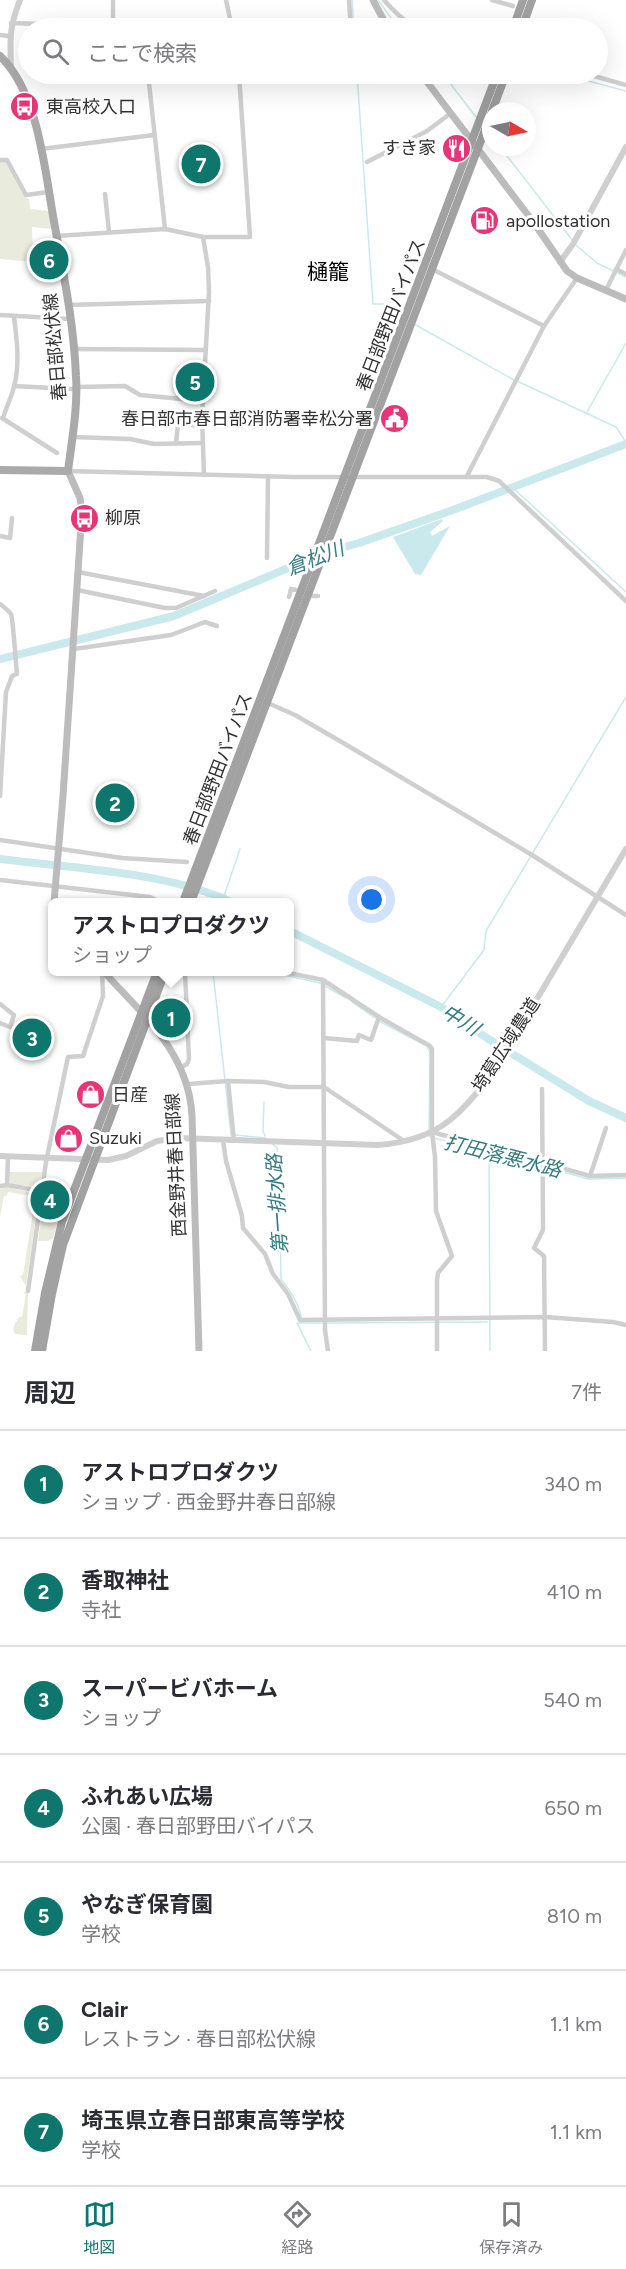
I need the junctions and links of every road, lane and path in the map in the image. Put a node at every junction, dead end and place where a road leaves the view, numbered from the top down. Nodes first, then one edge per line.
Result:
1 (20, 0) edge
2 (113, 0) edge
3 (226, 0) edge
4 (349, 0) edge
5 (373, 0) edge
6 (384, 0) edge
7 (492, 0) edge
8 (523, 0) edge
9 (532, 0) edge
10 (513, 6) dead end
11 (114, 18) edge
12 (230, 18) edge
13 (350, 18) edge
14 (383, 18) edge
15 (400, 18) edge
16 (517, 18) edge
17 (526, 18) edge
18 (11, 23) junction
19 (18, 23) edge
20 (0, 35) edge
21 (9, 36) junction
22 (0, 56) edge
23 (11, 67) junction
24 (18, 78) edge
25 (608, 80) edge
26 (20, 84) edge
27 (149, 84) edge
28 (239, 84) edge
29 (428, 84) edge
30 (493, 84) edge
31 (502, 84) edge
32 (626, 85) edge
33 (496, 102) edge
34 (451, 114) junction
35 (154, 135) junction
36 (482, 138) edge
37 (472, 141) junction
38 (478, 149) junction
39 (40, 150) junction
40 (625, 150) edge
41 (0, 160) edge
42 (368, 162) dead end
43 (48, 192) junction
44 (105, 194) dead end
45 (165, 229) junction
46 (109, 231) junction
47 (56, 236) junction
48 (203, 237) junction
49 (626, 250) edge
50 (560, 262) junction
51 (432, 269) junction
52 (616, 269) junction
53 (626, 274) edge
54 (577, 278) junction
55 (606, 290) junction
56 (626, 299) edge
57 (209, 301) junction
58 (68, 305) junction
59 (0, 315) edge
60 (14, 317) junction
61 (70, 319) junction
62 (544, 326) junction
63 (74, 349) junction
64 (205, 350) junction
65 (14, 386) junction
66 (77, 387) junction
67 (202, 401) junction
68 (1, 418) edge
69 (202, 426) junction
70 (73, 437) junction
71 (202, 443) junction
72 (176, 444) junction
73 (57, 453) dead end
74 (0, 470) edge
75 (68, 471) junction
76 (204, 475) junction
77 (467, 476) junction
78 (268, 477) junction
79 (350, 477) junction
80 (12, 519) dead end
81 (0, 536) edge
82 (267, 558) dead end
83 (313, 571) junction
84 (78, 572) junction
85 (77, 590) junction
86 (296, 590) dead end
87 (215, 591) dead end
88 (204, 596) junction
89 (288, 597) dead end
90 (626, 601) edge
91 (0, 604) edge
92 (217, 626) dead end
93 (74, 646) junction
94 (268, 703) junction
95 (0, 780) edge
96 (0, 796) edge
97 (0, 840) edge
98 (626, 849) edge
99 (58, 852) junction
100 (187, 862) dead end
101 (200, 868) junction
102 (0, 880) edge
103 (55, 884) junction
104 (54, 898) edge
105 (152, 898) edge
106 (185, 898) edge
107 (192, 898) edge
108 (597, 898) junction
109 (626, 915) edge
110 (294, 974) edge
111 (103, 976) edge
112 (107, 976) edge
113 (156, 976) edge
114 (163, 976) edge
115 (185, 976) edge
116 (324, 980) junction
117 (0, 1004) edge
118 (144, 1016) junction
119 (379, 1017) junction
120 (0, 1023) edge
121 (324, 1038) junction
122 (182, 1067) junction
123 (228, 1081) junction
124 (188, 1084) junction
125 (324, 1087) junction
126 (542, 1089) dead end
127 (606, 1128) dead end
128 (432, 1132) junction
129 (192, 1139) junction
130 (223, 1140) junction
131 (234, 1141) junction
132 (404, 1141) junction
133 (324, 1144) junction
134 (0, 1156) edge
135 (8, 1156) junction
136 (47, 1158) junction
137 (90, 1159) junction
138 (542, 1162) junction
139 (626, 1175) edge
140 (590, 1176) junction
141 (7, 1185) junction
142 (0, 1186) edge
143 (41, 1191) junction
144 (28, 1291) dead end
145 (545, 1317) junction
146 (326, 1318) junction
147 (437, 1320) junction
148 (626, 1326) edge
149 (35, 1351) edge
150 (42, 1351) edge
151 (199, 1351) edge
152 (328, 1351) edge
153 (437, 1351) edge
154 (545, 1351) edge

1 - 18 street
2 - 11 street
3 - 12 street
4 - 13 street
5 - 14 main road
6 - 15 street
7 - 10 street
8 - 16 highway
9 - 17 highway
18 - 19 street
18 - 21 street
20 - 21 street
21 - 23 street
22 - 23 main road, 春日部松伏線
23 - 24 main road, 春日部松伏線
25 - 32 street
26 - 39 main road, 春日部松伏線
27 - 35 street
28 - 48 street
29 - 34 main road
30 - 37 highway, 春日部野田バイパス
31 - 33 highway, 春日部野田バイパス
34 - 37 main road
34 - 42 street
35 - 39 street
35 - 45 street
36 - 38 highway, 春日部野田バイパス
37 - 38 main road
37 - 79 highway, 春日部野田バイパス
38 - 50 main road
38 - 51 highway, 春日部野田バイパス
39 - 43 main road, 春日部松伏線
40 - 50 street
41 - 43 street
43 - 47 main road, 春日部松伏線
44 - 46 street
45 - 46 street
45 - 48 street
46 - 47 street
47 - 58 main road, 春日部松伏線
48 - 57 street
49 - 52 street
50 - 54 main road
51 - 62 street
51 - 79 highway, 春日部野田バイパス
52 - 53 street
52 - 55 street
54 - 55 main road
54 - 62 street
55 - 56 main road
57 - 58 street
57 - 64 street
58 - 61 main road, 春日部松伏線
59 - 60 street
60 - 61 street
60 - 65 street
61 - 63 main road, 春日部松伏線
62 - 77 street
63 - 64 street
63 - 66 main road, 春日部松伏線
64 - 67 street
65 - 66 street
65 - 68 street
66 - 67 street
66 - 70 main road, 春日部松伏線
67 - 69 street
68 - 73 street
69 - 71 street
69 - 72 street
70 - 72 street
70 - 75 main road, 春日部松伏線
71 - 72 street
71 - 76 street
74 - 75 main road
75 - 76 street
75 - 84 main road
76 - 78 street
77 - 79 street
77 - 90 street
78 - 79 street
78 - 82 street
79 - 83 highway, 春日部野田バイパス
79 - 83 highway, 春日部野田バイパス
80 - 81 street
83 - 94 highway, 春日部野田バイパス
83 - 101 highway, 春日部野田バイパス
84 - 85 main road
84 - 88 street
85 - 88 street
85 - 93 main road
86 - 89 street
87 - 88 street
91 - 95 street
92 - 93 street
93 - 99 main road
94 - 101 highway, 春日部野田バイパス
94 - 108 street
95 - 96 street
97 - 99 street
98 - 108 street, 埼葛広域農道
99 - 100 street
99 - 103 main road
101 - 106 highway, 春日部野田バイパス
101 - 107 highway, 春日部野田バイパス
102 - 103 street
103 - 104 main road
103 - 105 street
108 - 109 street
108 - 128 street, 埼葛広域農道
110 - 116 street
111 - 136 street
112 - 118 main road, 西金野井春日部線
113 - 118 highway
114 - 118 highway
115 - 122 street
116 - 119 street
116 - 121 street
117 - 120 street
118 - 122 main road, 西金野井春日部線
118 - 137 highway
119 - 121 street
119 - 128 street
121 - 125 street
122 - 124 main road, 西金野井春日部線
123 - 124 street
123 - 125 street
123 - 131 street
124 - 129 main road, 西金野井春日部線
125 - 132 street
125 - 133 street
126 - 138 street
127 - 140 street
128 - 132 street, 埼葛広域農道
128 - 138 street
128 - 147 street
129 - 130 street, 埼葛広域農道
129 - 137 street, 埼葛広域農道
129 - 151 main road, 西金野井春日部線
130 - 131 street, 埼葛広域農道
130 - 146 street
131 - 133 street, 埼葛広域農道
132 - 133 street, 埼葛広域農道
133 - 146 street
134 - 135 street, 埼葛広域農道
135 - 136 street, 埼葛広域農道
135 - 141 street
136 - 137 street, 埼葛広域農道
136 - 143 street
137 - 149 highway
137 - 150 highway
138 - 140 street
138 - 145 street
139 - 140 street
141 - 142 street
141 - 143 street
143 - 144 street
145 - 147 street
145 - 148 street
145 - 154 street
146 - 147 street
146 - 152 street
147 - 153 street

